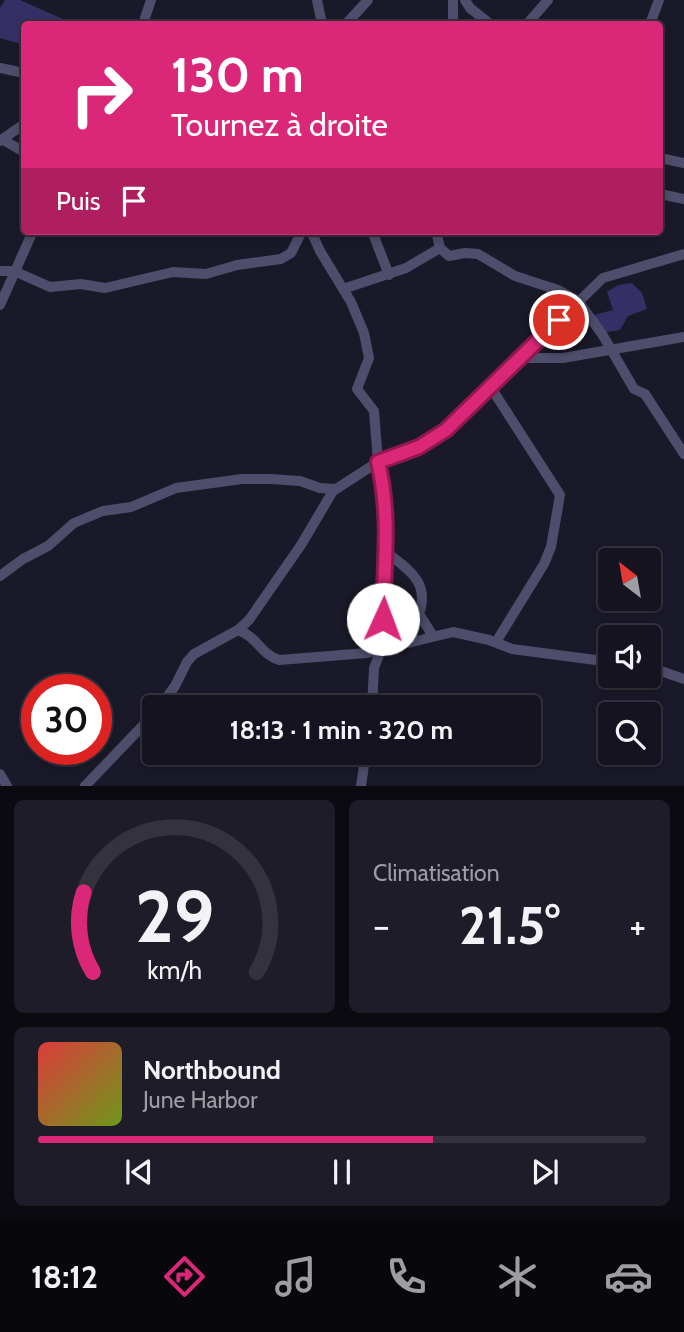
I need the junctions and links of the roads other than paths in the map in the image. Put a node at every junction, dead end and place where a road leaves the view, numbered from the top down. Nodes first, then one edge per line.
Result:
1 (151, 0) edge
2 (317, 0) edge
3 (368, 0) edge
4 (453, 0) edge
5 (465, 0) edge
6 (548, 0) edge
7 (659, 0) edge
8 (144, 21) edge
9 (321, 21) edge
10 (348, 21) edge
11 (453, 21) edge
12 (486, 21) edge
13 (530, 21) edge
14 (651, 21) edge
15 (0, 68) edge
16 (21, 72) edge
17 (21, 126) edge
18 (1, 140) edge
19 (21, 150) edge
20 (663, 159) edge
21 (684, 163) edge
22 (663, 194) edge
23 (684, 198) edge
24 (31, 235) edge
25 (300, 235) edge
26 (313, 235) edge
27 (374, 235) edge
28 (437, 235) edge
29 (440, 248) junction
30 (684, 254) edge
31 (0, 271) edge
32 (13, 271) junction
33 (389, 275) junction
34 (343, 289) junction
35 (578, 301) junction
36 (0, 305) edge
37 (684, 337) edge
38 (612, 351) junction
39 (520, 358) junction
40 (490, 386) junction
41 (684, 454) edge
42 (378, 462) junction
43 (336, 489) junction
44 (386, 552) junction
45 (0, 576) edge
46 (238, 630) junction
47 (433, 636) junction
48 (496, 642) junction
49 (382, 650) junction
50 (598, 660) edge
51 (661, 671) edge
52 (684, 679) edge
53 (169, 695) edge
54 (373, 695) edge
55 (142, 727) edge
56 (364, 765) edge
57 (0, 774) edge
58 (7, 786) edge
59 (85, 786) edge
60 (360, 786) edge

1 - 8 street
2 - 9 street
3 - 10 street
4 - 11 street
5 - 12 street
6 - 13 street
7 - 14 street
15 - 16 street
17 - 18 street
18 - 19 street
20 - 21 street
22 - 23 street
24 - 32 street
25 - 32 street
26 - 34 street
27 - 33 street
28 - 29 street
29 - 33 street
29 - 35 street
30 - 35 street
31 - 32 street
32 - 36 street
33 - 34 street
34 - 42 street
35 - 38 street
35 - 39 street
37 - 38 street
38 - 39 street
38 - 41 street
39 - 40 street
40 - 42 street
40 - 48 street
42 - 43 street
42 - 44 street
43 - 45 street
43 - 46 street
44 - 47 street
44 - 49 street
46 - 49 street
46 - 53 street
47 - 48 street
47 - 49 street
48 - 50 street
49 - 54 street
51 - 52 street
55 - 59 street
56 - 60 street
57 - 58 street

